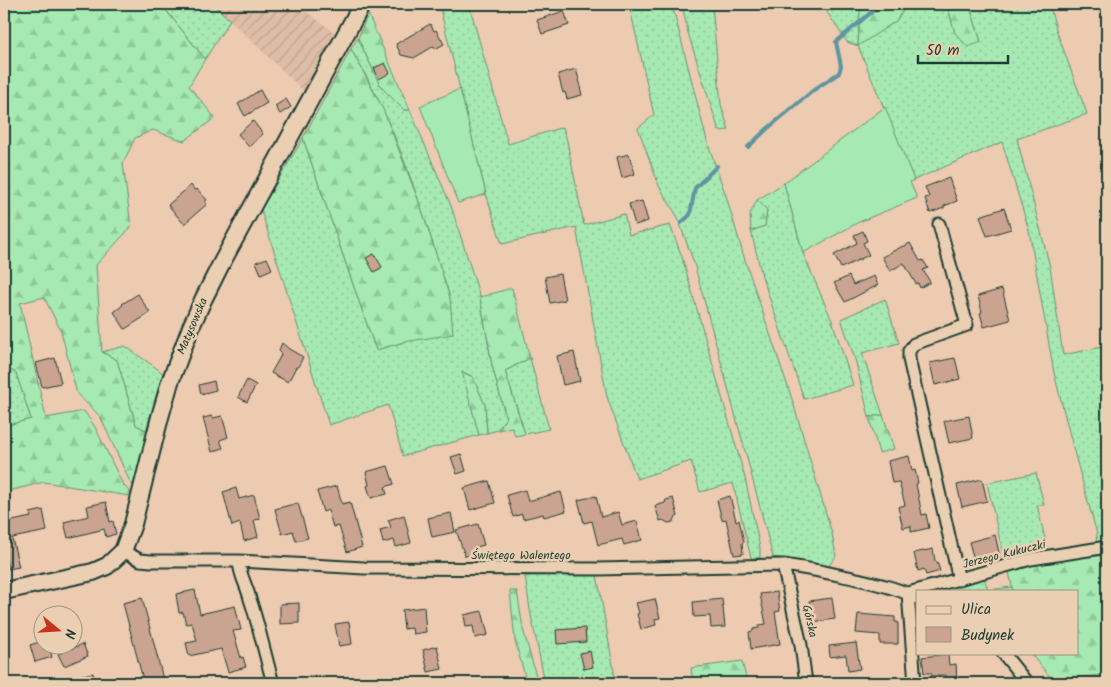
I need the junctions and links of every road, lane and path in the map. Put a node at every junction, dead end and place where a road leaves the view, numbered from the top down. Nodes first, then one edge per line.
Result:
1 (362, 4) edge
2 (939, 224) dead end
3 (1107, 547) edge
4 (123, 551) junction
5 (239, 561) junction
6 (783, 565) junction
7 (959, 580) junction
8 (928, 590) edge
9 (4, 591) edge
10 (913, 595) edge
11 (1004, 654) edge
12 (272, 683) edge
13 (806, 683) edge
14 (915, 683) edge
15 (1027, 683) edge

1 - 4 street, Matysowska
2 - 7 street
3 - 7 street, Jerzego Kukuczki
4 - 5 street, Świętego Walentego
4 - 9 street, Matysowska
5 - 6 street, Świętego Walentego
5 - 12 street
6 - 10 street, Świętego Walentego
6 - 13 street, Górska
7 - 8 street, Jerzego Kukuczki
10 - 14 street
11 - 15 street

